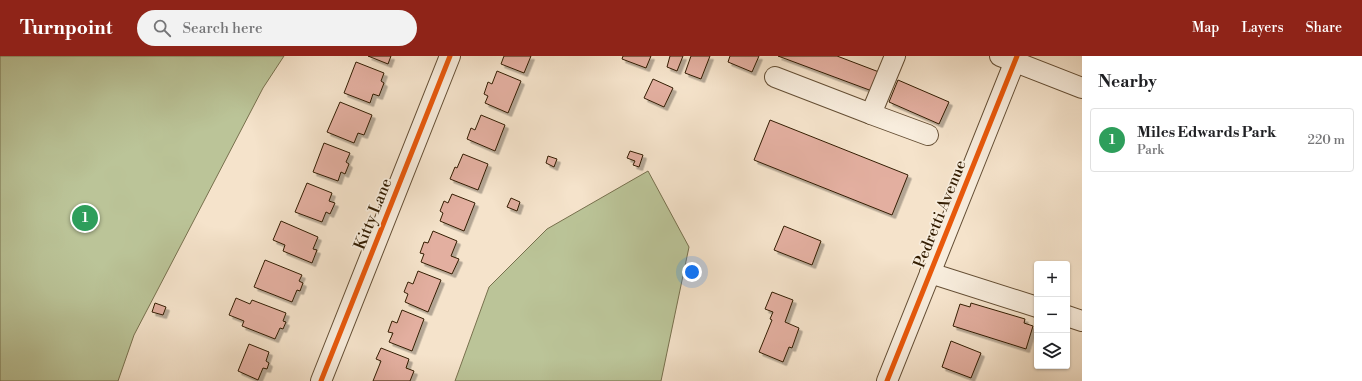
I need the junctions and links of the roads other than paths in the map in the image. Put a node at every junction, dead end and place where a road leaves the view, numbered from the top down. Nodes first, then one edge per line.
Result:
1 (450, 56) edge
2 (895, 56) edge
3 (1011, 58) edge
4 (775, 77) dead end
5 (1082, 88) edge
6 (872, 114) junction
7 (928, 135) dead end
8 (930, 273) junction
9 (1034, 306) edge
10 (1070, 317) edge
11 (1082, 321) edge
12 (321, 381) edge
13 (887, 381) edge

1 - 12 street, Kitty Lane
2 - 6 street
3 - 5 street
3 - 8 street, Pedretti Avenue
4 - 6 street
6 - 7 street
8 - 9 street
8 - 13 street, Pedretti Avenue
10 - 11 street

